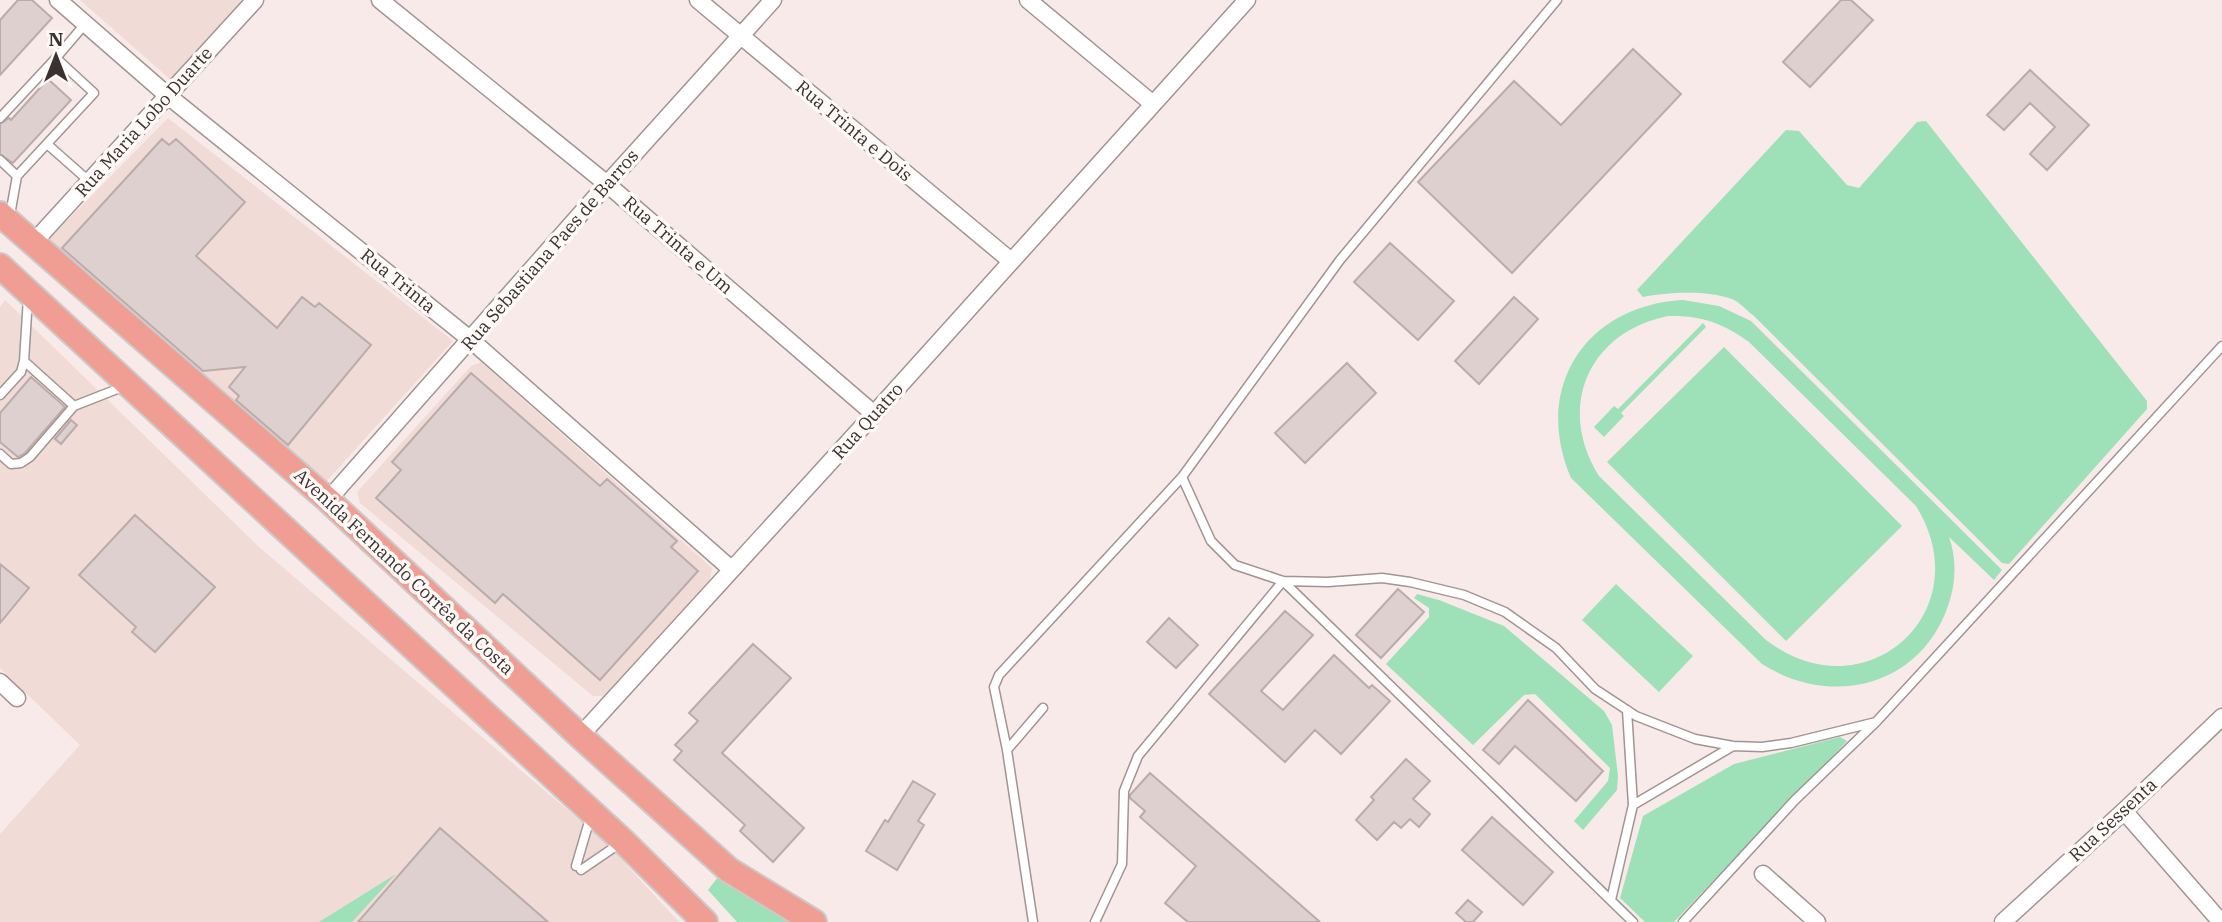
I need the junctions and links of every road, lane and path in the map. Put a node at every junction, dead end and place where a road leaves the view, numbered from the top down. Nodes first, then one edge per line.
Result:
1 (58, 0) edge
2 (255, 0) edge
3 (380, 0) edge
4 (698, 0) edge
5 (773, 0) edge
6 (1028, 0) edge
7 (1247, 0) edge
8 (1557, 0) edge
9 (85, 24) junction
10 (739, 36) junction
11 (56, 58) junction
12 (167, 95) junction
13 (1153, 104) junction
14 (0, 118) edge
15 (47, 144) junction
16 (0, 160) edge
17 (16, 176) junction
18 (90, 182) junction
19 (607, 184) junction
20 (4, 218) edge
21 (33, 243) junction
22 (1011, 261) junction
23 (0, 266) edge
24 (29, 292) junction
25 (471, 340) junction
26 (2222, 346) edge
27 (24, 361) junction
28 (130, 384) junction
29 (0, 395) edge
30 (74, 405) junction
31 (874, 414) junction
32 (0, 454) edge
33 (1182, 477) junction
34 (328, 500) junction
35 (731, 569) junction
36 (1283, 581) junction
37 (0, 682) edge
38 (17, 698) dead end
39 (1043, 708) dead end
40 (1627, 710) junction
41 (2222, 717) edge
42 (1876, 722) junction
43 (580, 736) junction
44 (1733, 746) junction
45 (1007, 750) junction
46 (1633, 805) junction
47 (2124, 811) junction
48 (592, 812) junction
49 (623, 841) junction
50 (1763, 874) dead end
51 (1611, 900) junction
52 (1630, 921) edge
53 (705, 922) edge
54 (814, 922) edge
55 (1033, 922) edge
56 (1095, 922) edge
57 (1683, 922) edge
58 (1817, 922) edge
59 (2003, 922) edge
60 (2221, 922) edge

1 - 9 street, Rua Trinta
2 - 12 street, Rua Maria Lobo Duarte
3 - 19 street, Rua Trinta e Um
4 - 10 street, Rua Trinta e Dois
5 - 10 street, Rua Sebastiana Paes de Barros
6 - 13 street
7 - 13 street, Rua Quatro
8 - 33 lane
9 - 11 lane
9 - 12 street, Rua Trinta
10 - 19 street, Rua Sebastiana Paes de Barros
10 - 22 street, Rua Trinta e Dois
11 - 14 lane
11 - 15 lane
12 - 18 street, Rua Maria Lobo Duarte
12 - 25 street, Rua Trinta
13 - 22 street, Rua Quatro
15 - 17 lane
15 - 18 lane
16 - 17 lane
17 - 20 lane
18 - 21 street, Rua Maria Lobo Duarte
19 - 25 street, Rua Sebastiana Paes de Barros
19 - 31 street, Rua Trinta e Um
20 - 21 highway, Avenida Fernando Corrêa da Costa
21 - 34 highway, Avenida Fernando Corrêa da Costa
22 - 31 street, Rua Quatro
23 - 24 highway
24 - 27 lane
24 - 28 highway
25 - 34 street, Rua Sebastiana Paes de Barros
25 - 35 street, Rua Trinta
26 - 42 lane
27 - 29 lane
27 - 30 lane
28 - 30 lane
28 - 48 highway
30 - 32 lane
31 - 35 street, Rua Quatro
33 - 36 lane
33 - 45 lane
34 - 43 highway, Avenida Fernando Corrêa da Costa
35 - 43 street, Rua Quatro
36 - 40 lane
36 - 51 lane
36 - 56 lane
37 - 38 street
39 - 45 lane
40 - 44 lane
40 - 46 lane
41 - 47 street, Rua Sessenta
42 - 44 lane
42 - 57 lane
43 - 54 highway, Avenida Fernando Corrêa da Costa
44 - 46 lane
45 - 55 lane
46 - 51 lane
47 - 59 street, Rua Sessenta
47 - 60 street
48 - 49 highway
48 - 49 lane
49 - 53 highway
50 - 58 street
51 - 52 lane

